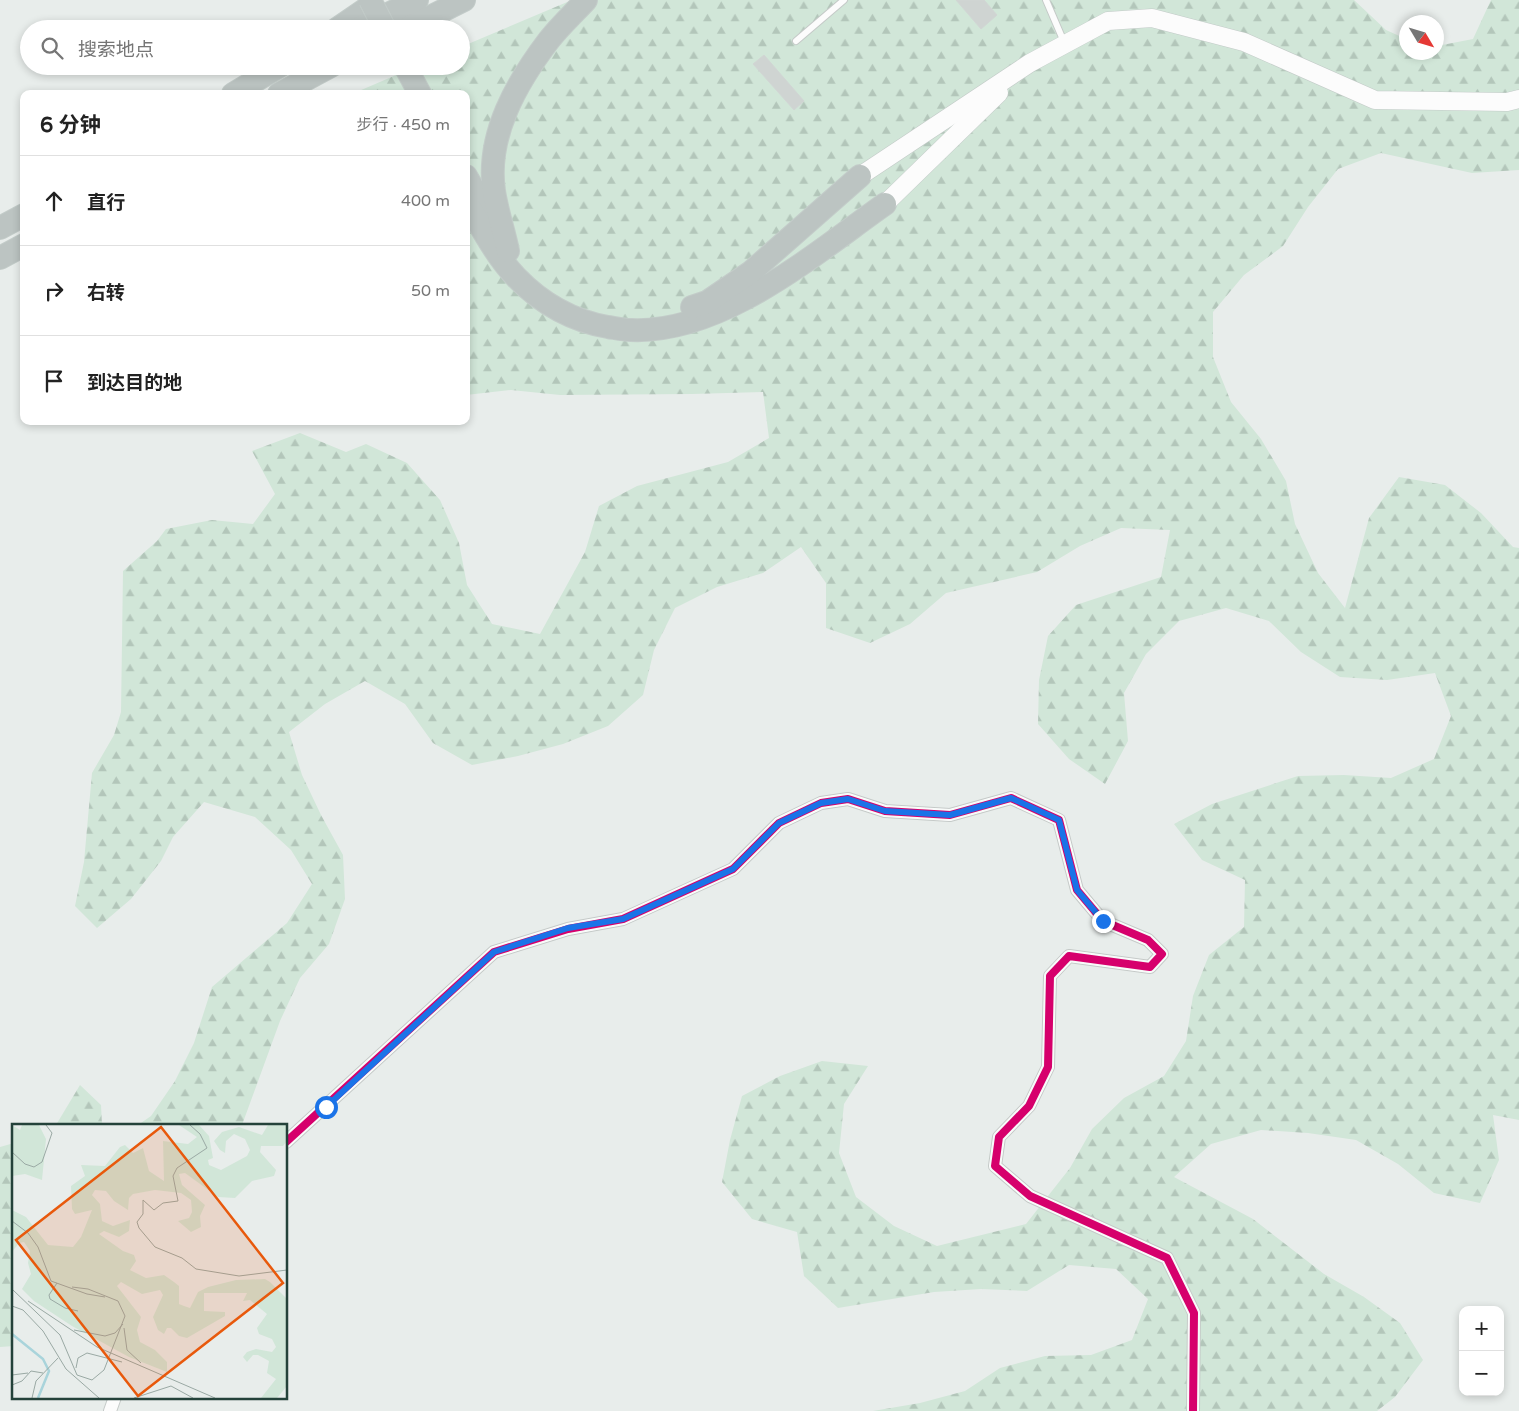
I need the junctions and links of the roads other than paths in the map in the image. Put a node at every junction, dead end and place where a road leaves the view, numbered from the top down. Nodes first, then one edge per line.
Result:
1 (357, 0) edge
2 (370, 0) edge
3 (380, 0) edge
4 (417, 0) edge
5 (464, 0) edge
6 (586, 0) edge
7 (844, 0) edge
8 (1046, 0) edge
9 (350, 20) edge
10 (367, 20) edge
11 (376, 20) edge
12 (380, 20) edge
13 (424, 20) edge
14 (796, 41) dead end
15 (1064, 43) junction
16 (1030, 63) junction
17 (265, 75) edge
18 (314, 75) edge
19 (396, 75) edge
20 (410, 75) edge
21 (240, 90) edge
22 (286, 90) edge
23 (404, 90) edge
24 (418, 90) edge
25 (1519, 99) edge
26 (860, 176) joint
27 (470, 184) edge
28 (885, 204) joint
29 (470, 207) edge
30 (20, 217) edge
31 (0, 228) edge
32 (470, 232) edge
33 (20, 247) edge
34 (502, 252) junction
35 (0, 258) edge
36 (288, 1140) edge
37 (115, 1398) edge
38 (110, 1411) edge
39 (1192, 1411) edge

1 - 10 highway
2 - 12 highway, bridge
3 - 9 highway
4 - 11 highway
5 - 13 highway
6 - 34 highway
7 - 14 lane
8 - 15 lane
15 - 16 main road
15 - 25 main road
16 - 26 main road
16 - 28 main road
17 - 21 highway
18 - 22 highway
19 - 23 highway
20 - 24 highway
26 - 34 highway
27 - 34 highway
28 - 34 highway
29 - 34 highway
30 - 31 highway
32 - 34 highway
33 - 35 highway
36 - 39 street
37 - 38 street

